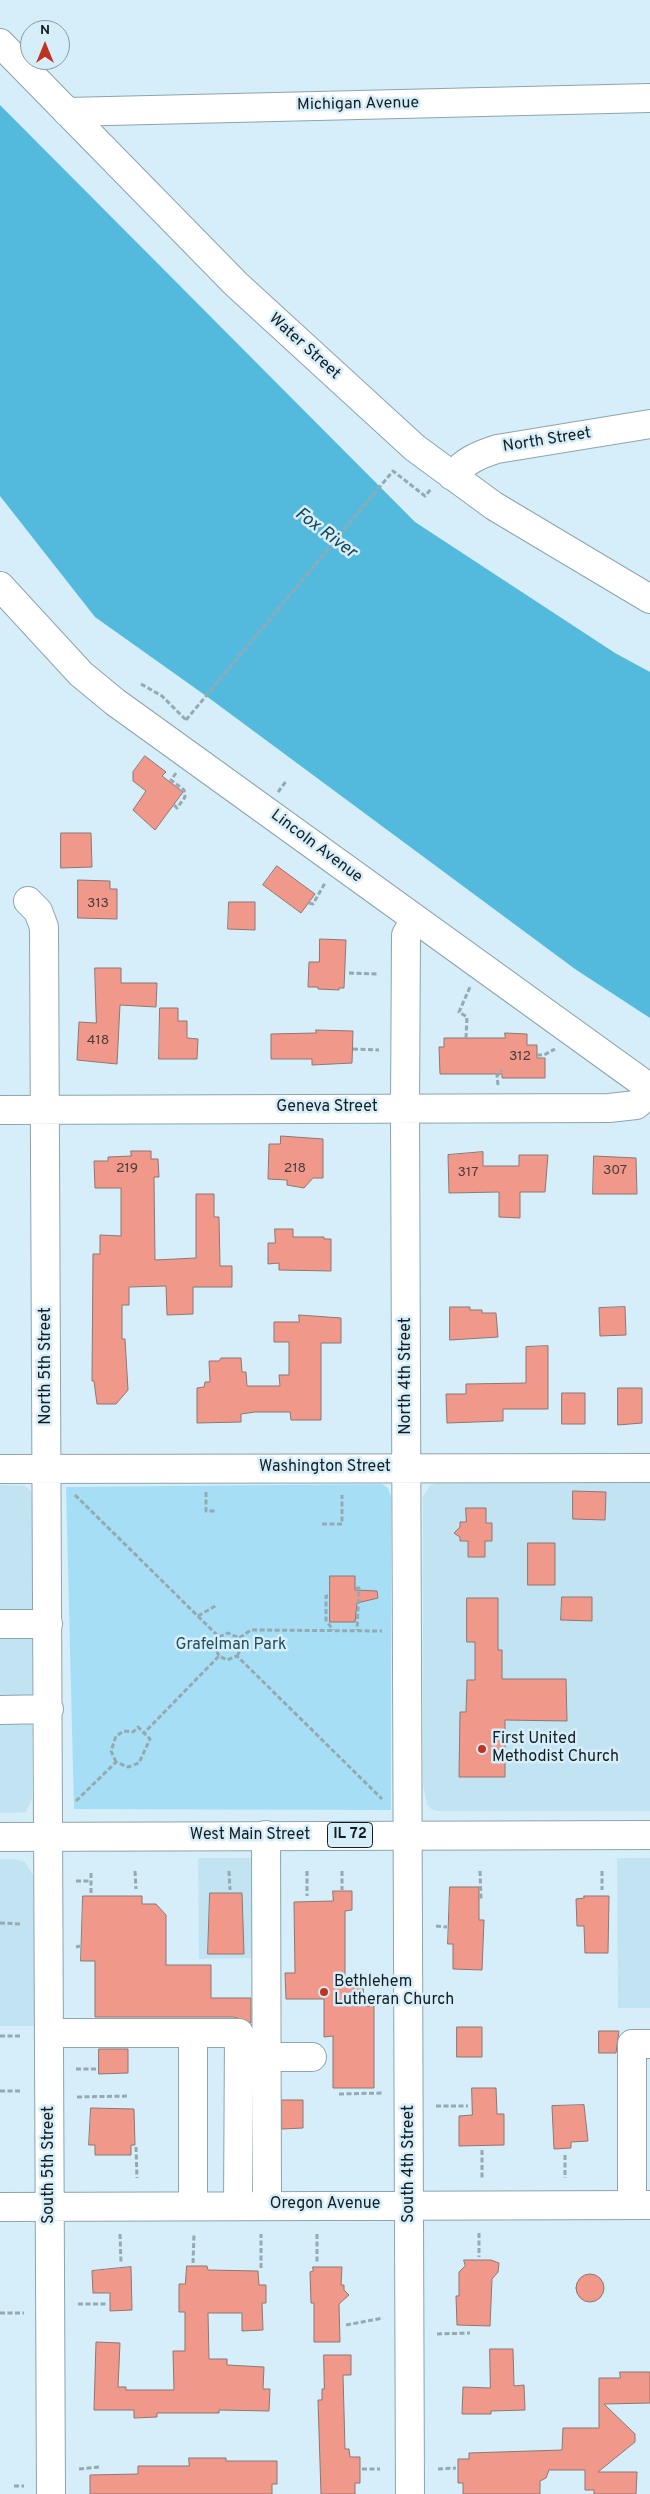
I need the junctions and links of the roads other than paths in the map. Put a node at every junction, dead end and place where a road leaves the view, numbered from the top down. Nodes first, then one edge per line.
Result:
1 (0, 43) edge
2 (650, 98) edge
3 (67, 112) junction
4 (650, 424) edge
5 (452, 476) junction
6 (0, 586) edge
7 (650, 599) edge
8 (28, 901) dead end
9 (415, 920) junction
10 (650, 1088) edge
11 (650, 1093) edge
12 (405, 1108) junction
13 (0, 1110) edge
14 (46, 1110) junction
15 (407, 1468) junction
16 (650, 1468) edge
17 (0, 1469) edge
18 (48, 1469) junction
19 (0, 1624) edge
20 (48, 1624) junction
21 (49, 1709) junction
22 (0, 1710) edge
23 (409, 1835) junction
24 (650, 1835) edge
25 (266, 1836) junction
26 (0, 1837) edge
27 (49, 1837) junction
28 (50, 2033) junction
29 (193, 2033) junction
30 (650, 2044) edge
31 (268, 2057) junction
32 (312, 2057) dead end
33 (268, 2205) junction
34 (410, 2205) junction
35 (641, 2205) edge
36 (0, 2206) edge
37 (50, 2206) junction
38 (193, 2206) junction
39 (238, 2206) junction
40 (52, 2494) edge
41 (410, 2494) edge

1 - 3 street, Water Street
2 - 3 street, Michigan Avenue
3 - 5 street, Water Street
4 - 5 street, North Street
5 - 7 street, Water Street
6 - 9 street, Lincoln Avenue
8 - 14 street, North 5th Street
9 - 10 street, Lincoln Avenue
9 - 12 street, North 4th Street
11 - 12 street, Geneva Street
12 - 14 street, Geneva Street
12 - 15 street, North 4th Street
13 - 14 street, Geneva Street
14 - 18 street, North 5th Street
15 - 16 street, Washington Street
15 - 18 street, Washington Street
15 - 23 street, North 4th Street
17 - 18 street, Washington Street
18 - 20 street, North 5th Street
19 - 20 street
20 - 21 street, North 5th Street
21 - 22 street
21 - 27 street, North 5th Street
23 - 24 street, West Main Street / IL 72
23 - 25 street, West Main Street / IL 72
23 - 34 street, South 4th Street
25 - 27 street, West Main Street / IL 72
25 - 31 street
26 - 27 street, West Main Street / IL 72
27 - 28 street, South 5th Street
28 - 29 street
28 - 37 street, South 5th Street
29 - 38 street
29 - 39 street
30 - 35 street
31 - 32 street
31 - 33 street
33 - 34 street, Oregon Avenue
33 - 39 street, Oregon Avenue
34 - 35 street, Oregon Avenue
34 - 41 street, South 4th Street
36 - 37 street, Oregon Avenue
37 - 38 street, Oregon Avenue
37 - 40 street, South 5th Street
38 - 39 street, Oregon Avenue

